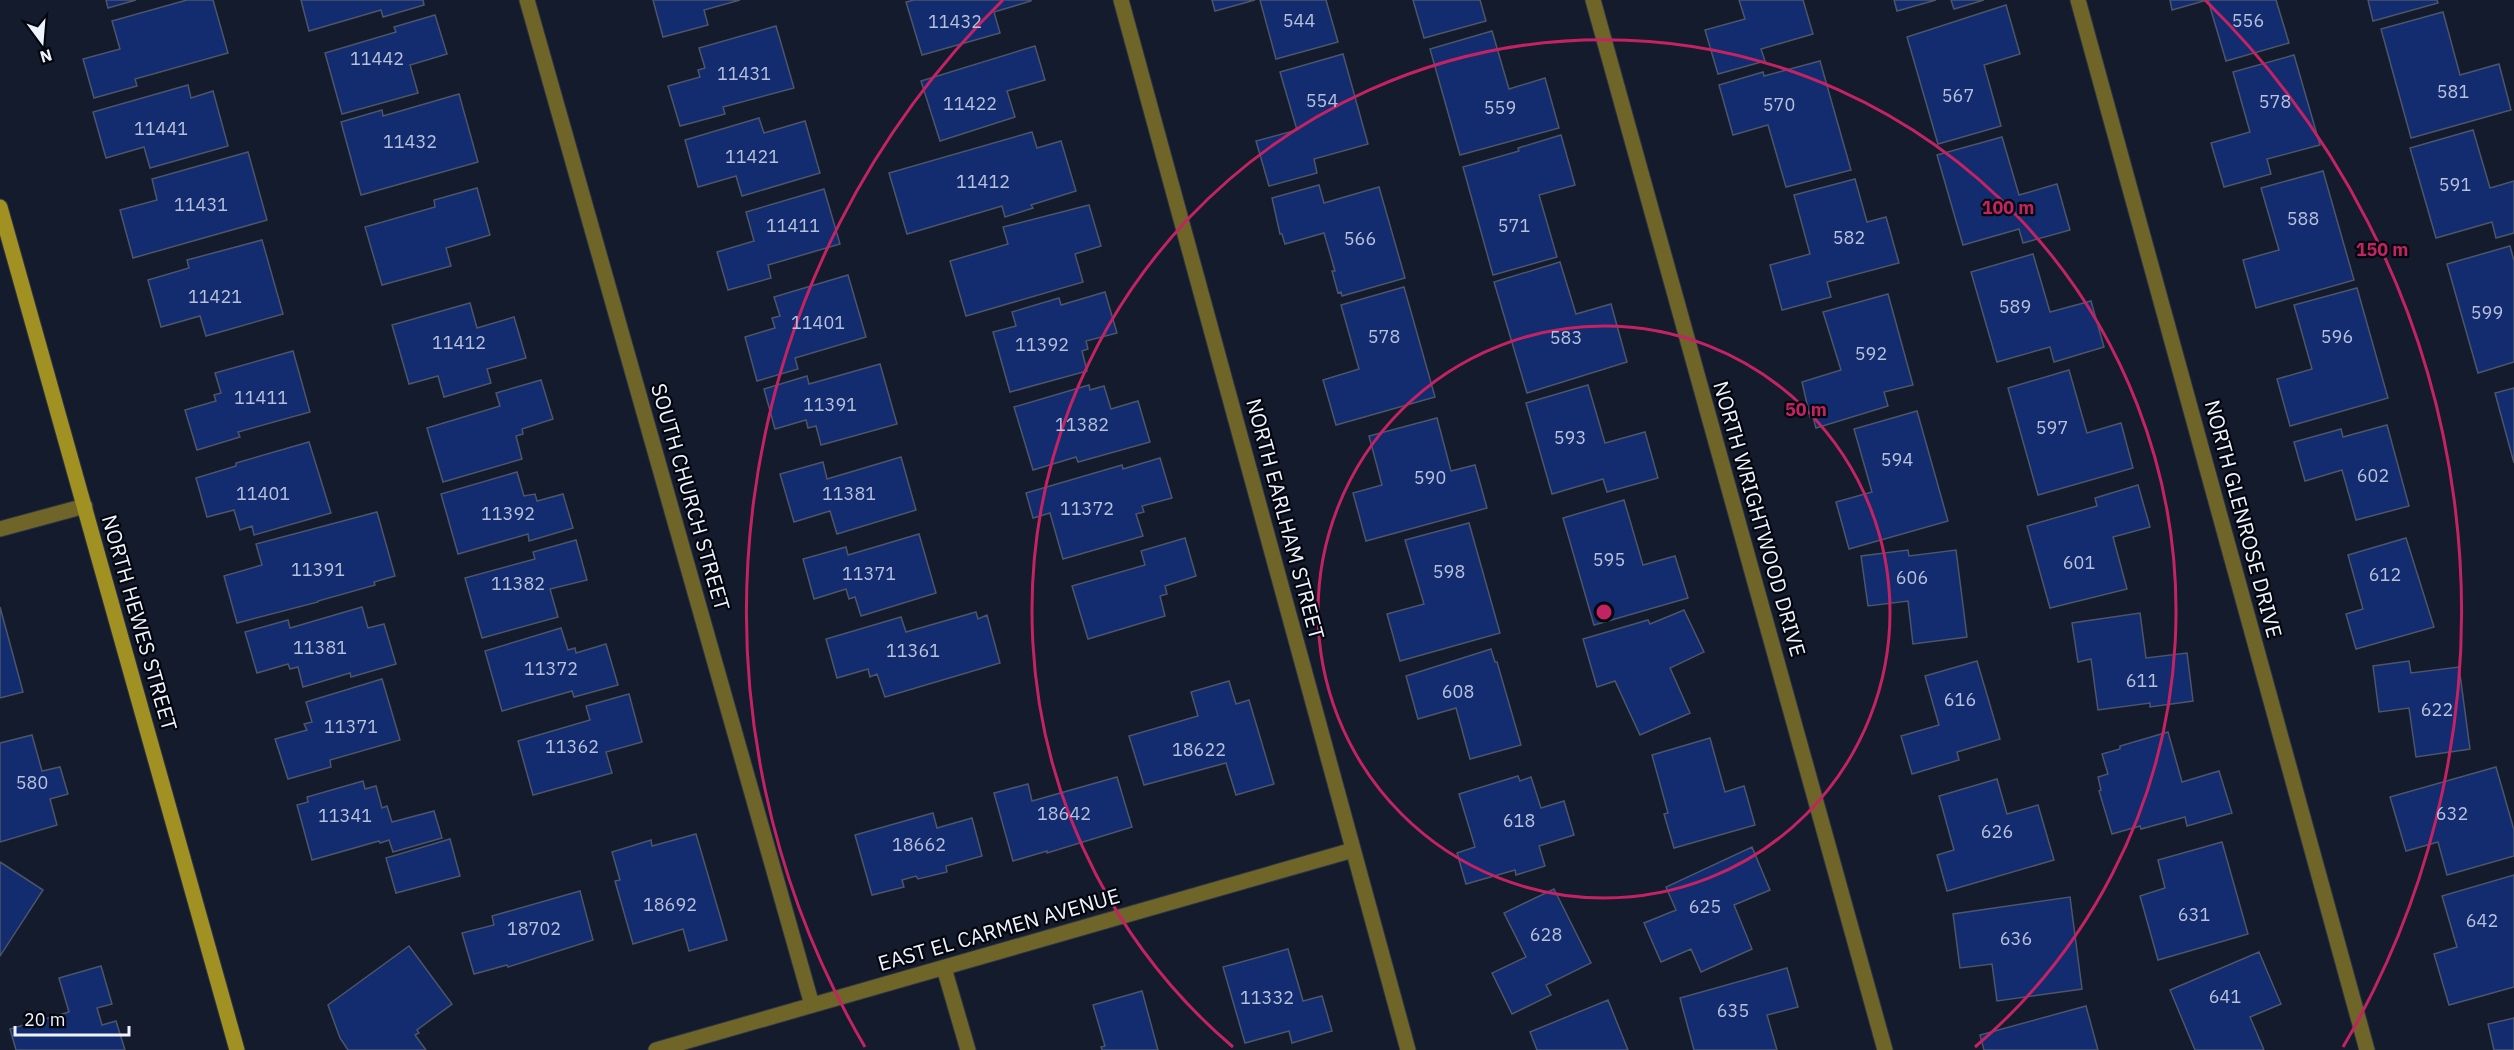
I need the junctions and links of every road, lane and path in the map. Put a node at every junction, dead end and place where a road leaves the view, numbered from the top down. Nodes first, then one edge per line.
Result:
1 (527, 0) edge
2 (1121, 0) edge
3 (1593, 0) edge
4 (2078, 0) edge
5 (0, 207) edge
6 (85, 506) junction
7 (0, 529) edge
8 (1353, 850) junction
9 (944, 968) junction
10 (812, 1005) junction
11 (237, 1050) edge
12 (656, 1050) edge
13 (968, 1050) edge
14 (1408, 1050) edge
15 (1885, 1050) edge
16 (2367, 1050) edge

1 - 10 street, SOUTH CHURCH STREET
2 - 8 street, NORTH EARLHAM STREET
3 - 15 street, NORTH WRIGHTWOOD DRIVE
4 - 16 street, NORTH GLENROSE DRIVE
5 - 6 main road, NORTH HEWES STREET
6 - 7 street
6 - 11 main road, NORTH HEWES STREET
8 - 9 street, EAST EL CARMEN AVENUE
8 - 14 street, NORTH EARLHAM STREET
9 - 10 street, EAST EL CARMEN AVENUE
9 - 13 street
10 - 12 street, EAST EL CARMEN AVENUE

